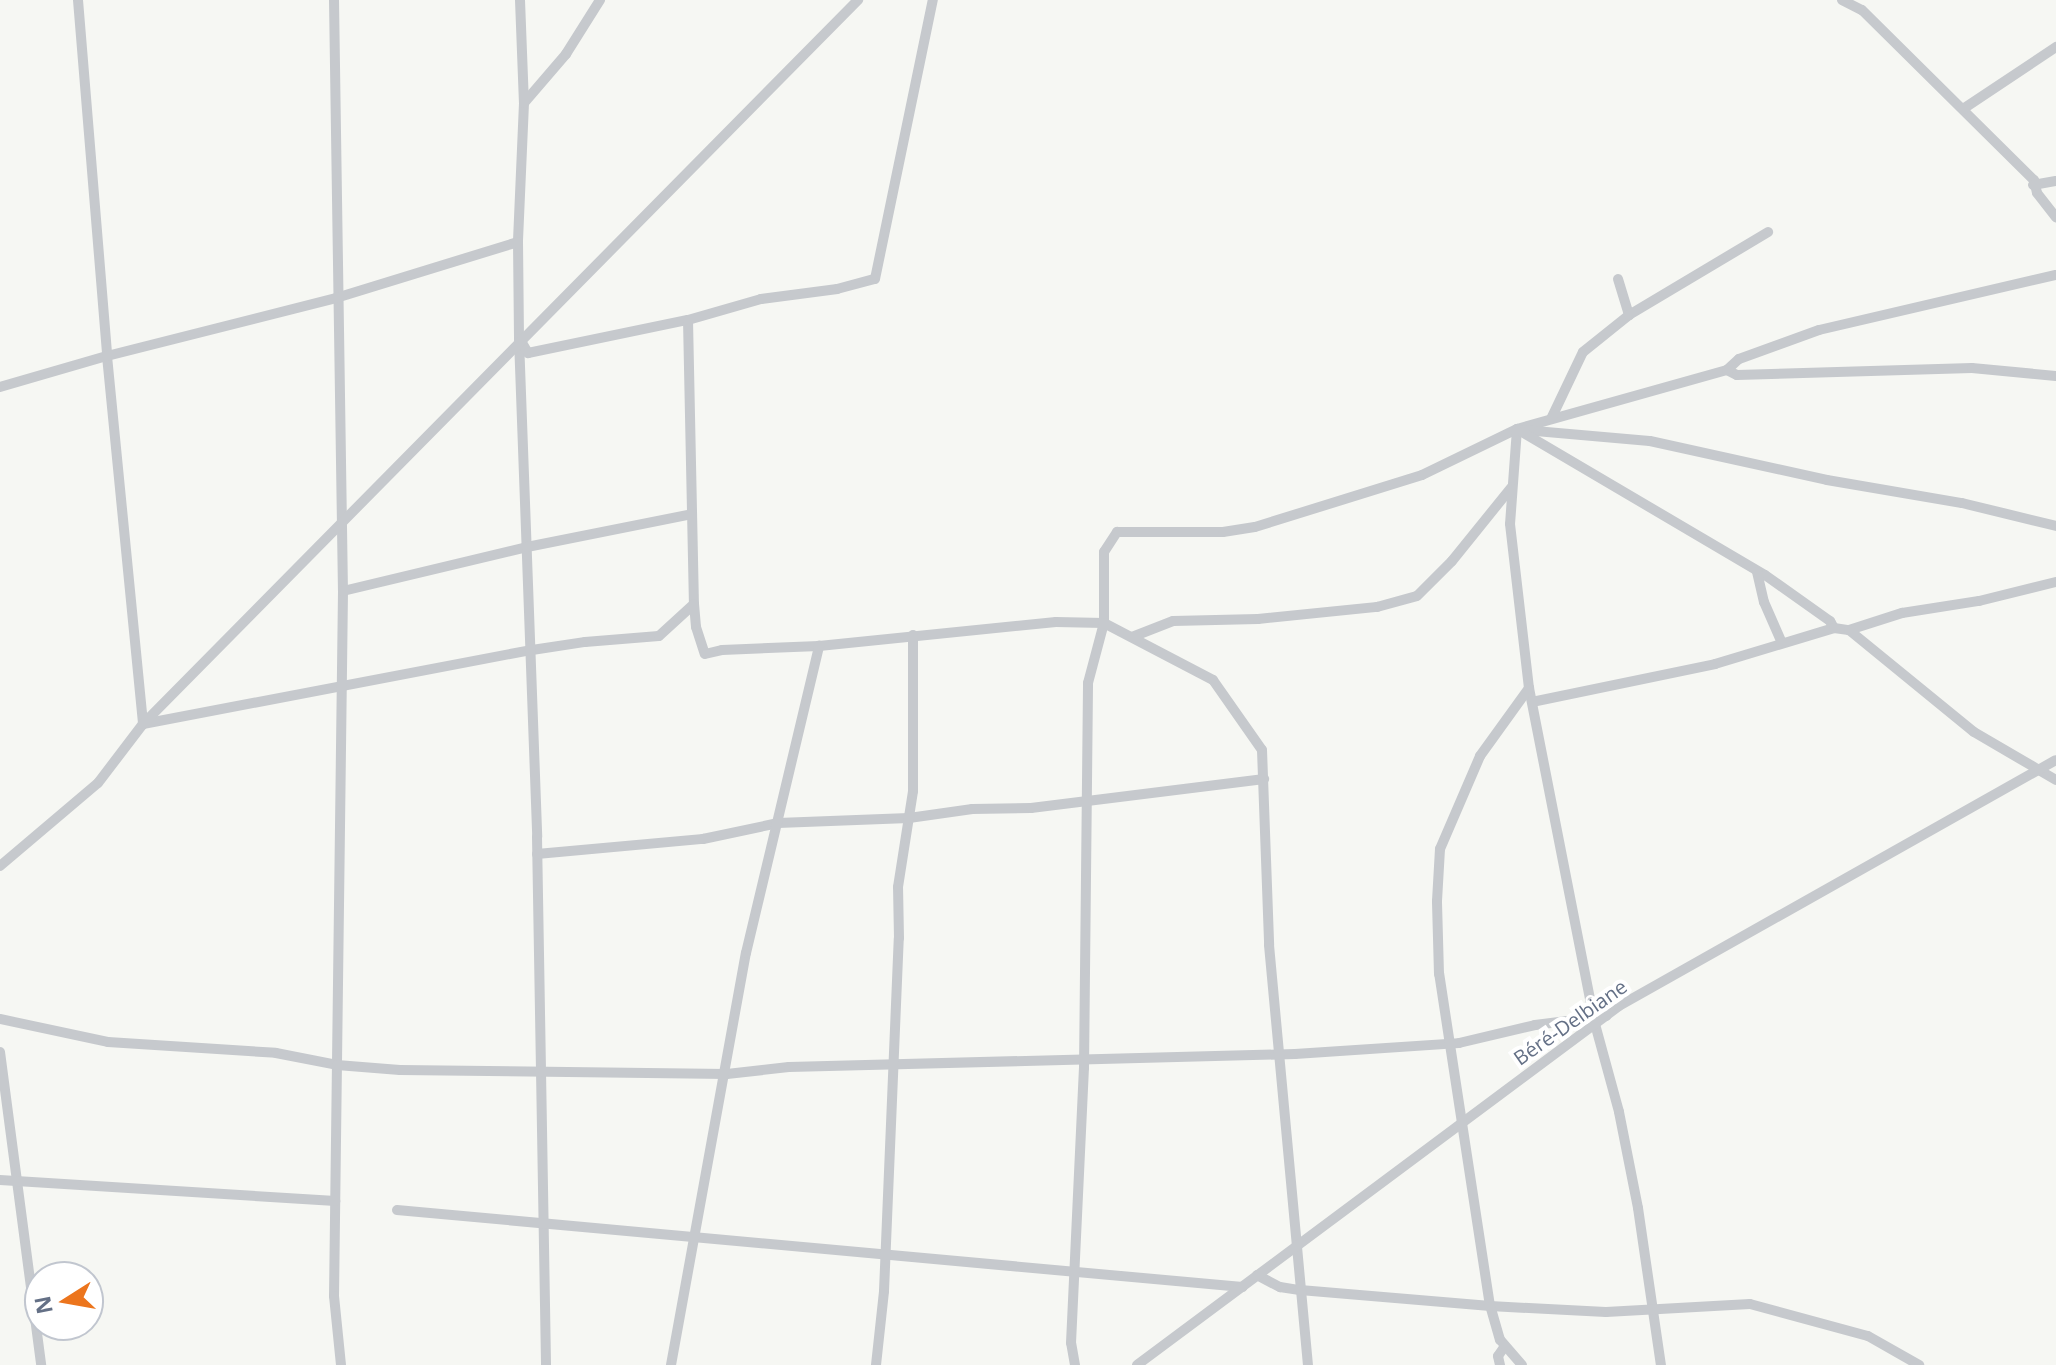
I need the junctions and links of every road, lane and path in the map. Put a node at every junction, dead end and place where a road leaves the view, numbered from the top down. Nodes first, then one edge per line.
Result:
1 (78, 0) edge
2 (334, 0) edge
3 (520, 0) edge
4 (600, 0) edge
5 (858, 0) edge
6 (933, 0) edge
7 (1842, 0) edge
8 (2056, 47) edge
9 (524, 103) junction
10 (1963, 109) junction
11 (2056, 181) edge
12 (2033, 185) junction
13 (2056, 217) edge
14 (1768, 232) dead end
15 (518, 242) junction
16 (2056, 275) edge
17 (1618, 279) dead end
18 (336, 298) junction
19 (1629, 315) junction
20 (688, 320) junction
21 (519, 339) junction
22 (107, 356) junction
23 (1727, 370) junction
24 (2056, 376) edge
25 (0, 387) edge
26 (1551, 419) junction
27 (1517, 429) junction
28 (1513, 486) junction
29 (692, 514) junction
30 (342, 523) junction
31 (2056, 526) edge
32 (527, 547) junction
33 (1757, 572) junction
34 (2056, 582) edge
35 (343, 591) junction
36 (694, 604) junction
37 (1104, 623) junction
38 (1834, 628) junction
39 (1849, 630) junction
40 (913, 635) junction
41 (1132, 637) junction
42 (1782, 643) junction
43 (819, 646) junction
44 (532, 650) junction
45 (340, 686) junction
46 (1529, 688) junction
47 (1532, 702) junction
48 (143, 724) junction
49 (2056, 760) edge
50 (2042, 771) junction
51 (1264, 779) junction
52 (2056, 780) edge
53 (1088, 802) junction
54 (909, 818) junction
55 (778, 823) junction
56 (537, 854) junction
57 (0, 866) edge
58 (0, 1019) edge
59 (1599, 1019) junction
60 (1449, 1044) junction
61 (0, 1052) edge
62 (1279, 1055) junction
63 (1084, 1059) junction
64 (892, 1064) junction
65 (337, 1065) junction
66 (541, 1072) junction
67 (727, 1074) junction
68 (1460, 1122) junction
69 (0, 1180) edge
70 (14, 1181) junction
71 (335, 1201) junction
72 (397, 1210) dead end
73 (543, 1224) junction
74 (693, 1239) junction
75 (1298, 1244) junction
76 (885, 1254) junction
77 (1074, 1271) junction
78 (1257, 1275) junction
79 (1242, 1287) junction
80 (1300, 1290) junction
81 (1490, 1306) junction
82 (1653, 1309) junction
83 (1505, 1346) junction
84 (41, 1365) edge
85 (341, 1365) edge
86 (546, 1365) edge
87 (671, 1365) edge
88 (876, 1365) edge
89 (1075, 1365) edge
90 (1137, 1365) edge
91 (1308, 1365) edge
92 (1500, 1365) edge
93 (1522, 1365) edge
94 (1661, 1365) edge
95 (1919, 1365) edge

1 - 22 street
2 - 18 street
3 - 9 street
4 - 9 street
5 - 21 street
6 - 20 street
7 - 10 street
8 - 10 street
9 - 15 street
10 - 12 street
11 - 12 street
12 - 13 street
14 - 19 street
15 - 18 street
15 - 21 street
16 - 23 street
17 - 19 street
18 - 22 street
18 - 30 street
19 - 26 street
20 - 21 street
20 - 29 street
21 - 30 street
21 - 32 street
22 - 25 street
22 - 48 street
23 - 24 street
23 - 26 street
26 - 27 street
27 - 28 street
27 - 31 street
27 - 33 street
27 - 37 street
28 - 41 street
28 - 46 street
29 - 32 street
29 - 36 street
30 - 35 street
30 - 48 street
32 - 35 street
32 - 44 street
33 - 38 street
33 - 42 street
34 - 39 street
35 - 45 street
36 - 43 street
36 - 44 street
37 - 40 street
37 - 41 street
37 - 53 street
38 - 39 street
38 - 42 street
39 - 50 street
40 - 43 street
40 - 54 street
41 - 51 street
42 - 47 street
43 - 55 street
44 - 45 street
44 - 56 street
45 - 48 street
45 - 65 street
46 - 47 street
46 - 60 street
47 - 59 street
48 - 57 street
49 - 50 street, Béré-Delbiane
50 - 52 street
50 - 59 street, Béré-Delbiane
51 - 53 street
51 - 62 street
53 - 54 street
53 - 63 street
54 - 55 street
54 - 64 street
55 - 56 street
55 - 67 street
56 - 66 street
58 - 65 street
59 - 60 street
59 - 68 street, Béré-Delbiane
59 - 82 street
60 - 62 street
60 - 68 street
61 - 70 street
62 - 63 street
62 - 75 street
63 - 64 street
63 - 77 street
64 - 67 street
64 - 76 street
65 - 66 street
65 - 71 street
66 - 67 street
66 - 73 street
67 - 74 street
68 - 75 street, Béré-Delbiane
68 - 81 street
69 - 70 street
70 - 71 street
70 - 84 street
71 - 85 street
72 - 73 street
73 - 74 street
73 - 86 street
74 - 76 street
74 - 87 street
75 - 78 street, Béré-Delbiane
75 - 80 street
76 - 77 street
76 - 88 street
77 - 79 street
77 - 89 street
78 - 79 street, Béré-Delbiane
78 - 80 street
79 - 90 street, Béré-Delbiane
80 - 81 street
80 - 91 street
81 - 82 street
81 - 83 street
82 - 94 street
82 - 95 street
83 - 92 street
83 - 93 street

